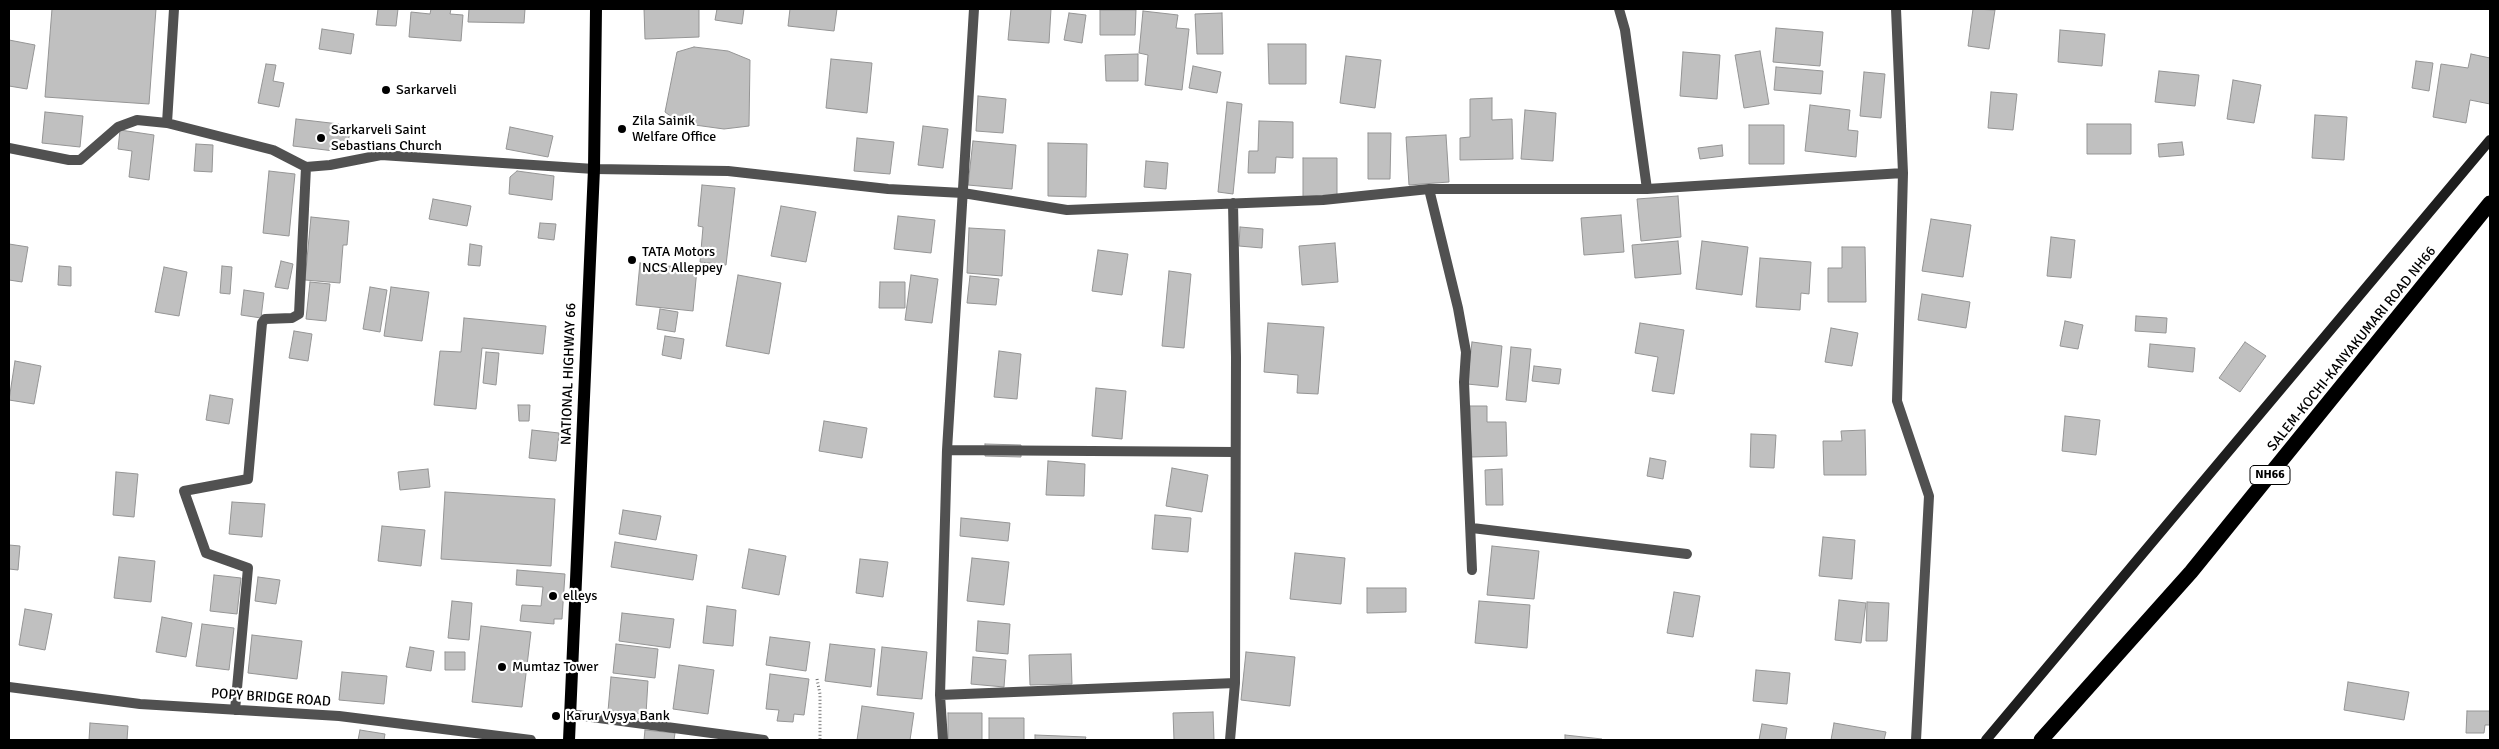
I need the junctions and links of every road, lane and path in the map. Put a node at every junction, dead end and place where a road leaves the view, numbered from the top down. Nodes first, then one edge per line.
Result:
1 (174, 9) edge
2 (596, 9) edge
3 (974, 9) edge
4 (1619, 9) edge
5 (1896, 9) edge
6 (167, 123) junction
7 (2490, 140) edge
8 (9, 148) edge
9 (306, 167) junction
10 (594, 169) junction
11 (1903, 173) junction
12 (1429, 189) junction
13 (1647, 189) junction
14 (963, 193) junction
15 (1233, 203) junction
16 (2490, 203) edge
17 (947, 450) junction
18 (1235, 452) junction
19 (1472, 528) junction
20 (1687, 554) dead end
21 (1472, 570) dead end
22 (817, 679) dead end
23 (1235, 683) junction
24 (9, 688) edge
25 (940, 695) junction
26 (235, 710) junction
27 (569, 714) junction
28 (530, 740) edge
29 (569, 740) edge
30 (764, 740) edge
31 (820, 740) edge
32 (943, 740) edge
33 (1230, 740) edge
34 (1916, 740) edge
35 (1986, 740) edge
36 (2041, 740) edge

1 - 6 street
2 - 10 main road, NATIONAL HIGHWAY 66
3 - 14 street
4 - 13 street
5 - 11 street
6 - 8 street
6 - 9 street
7 - 35 street
9 - 10 street
9 - 26 street
10 - 14 street
10 - 27 main road, NATIONAL HIGHWAY 66
11 - 13 street
11 - 34 street
12 - 13 street
12 - 15 street
12 - 19 street
14 - 15 street
14 - 17 street
15 - 18 street
16 - 36 highway, SALEM-KOCHI-KANYAKUMARI ROAD NH66 / NH66
17 - 18 street
17 - 25 street
18 - 23 street
19 - 20 street
19 - 21 street
22 - 31 path
23 - 25 street
23 - 33 street
24 - 26 street, POPY BRIDGE ROAD
25 - 32 street
26 - 28 street, POPY BRIDGE ROAD
27 - 29 main road, NATIONAL HIGHWAY 66
27 - 30 street

